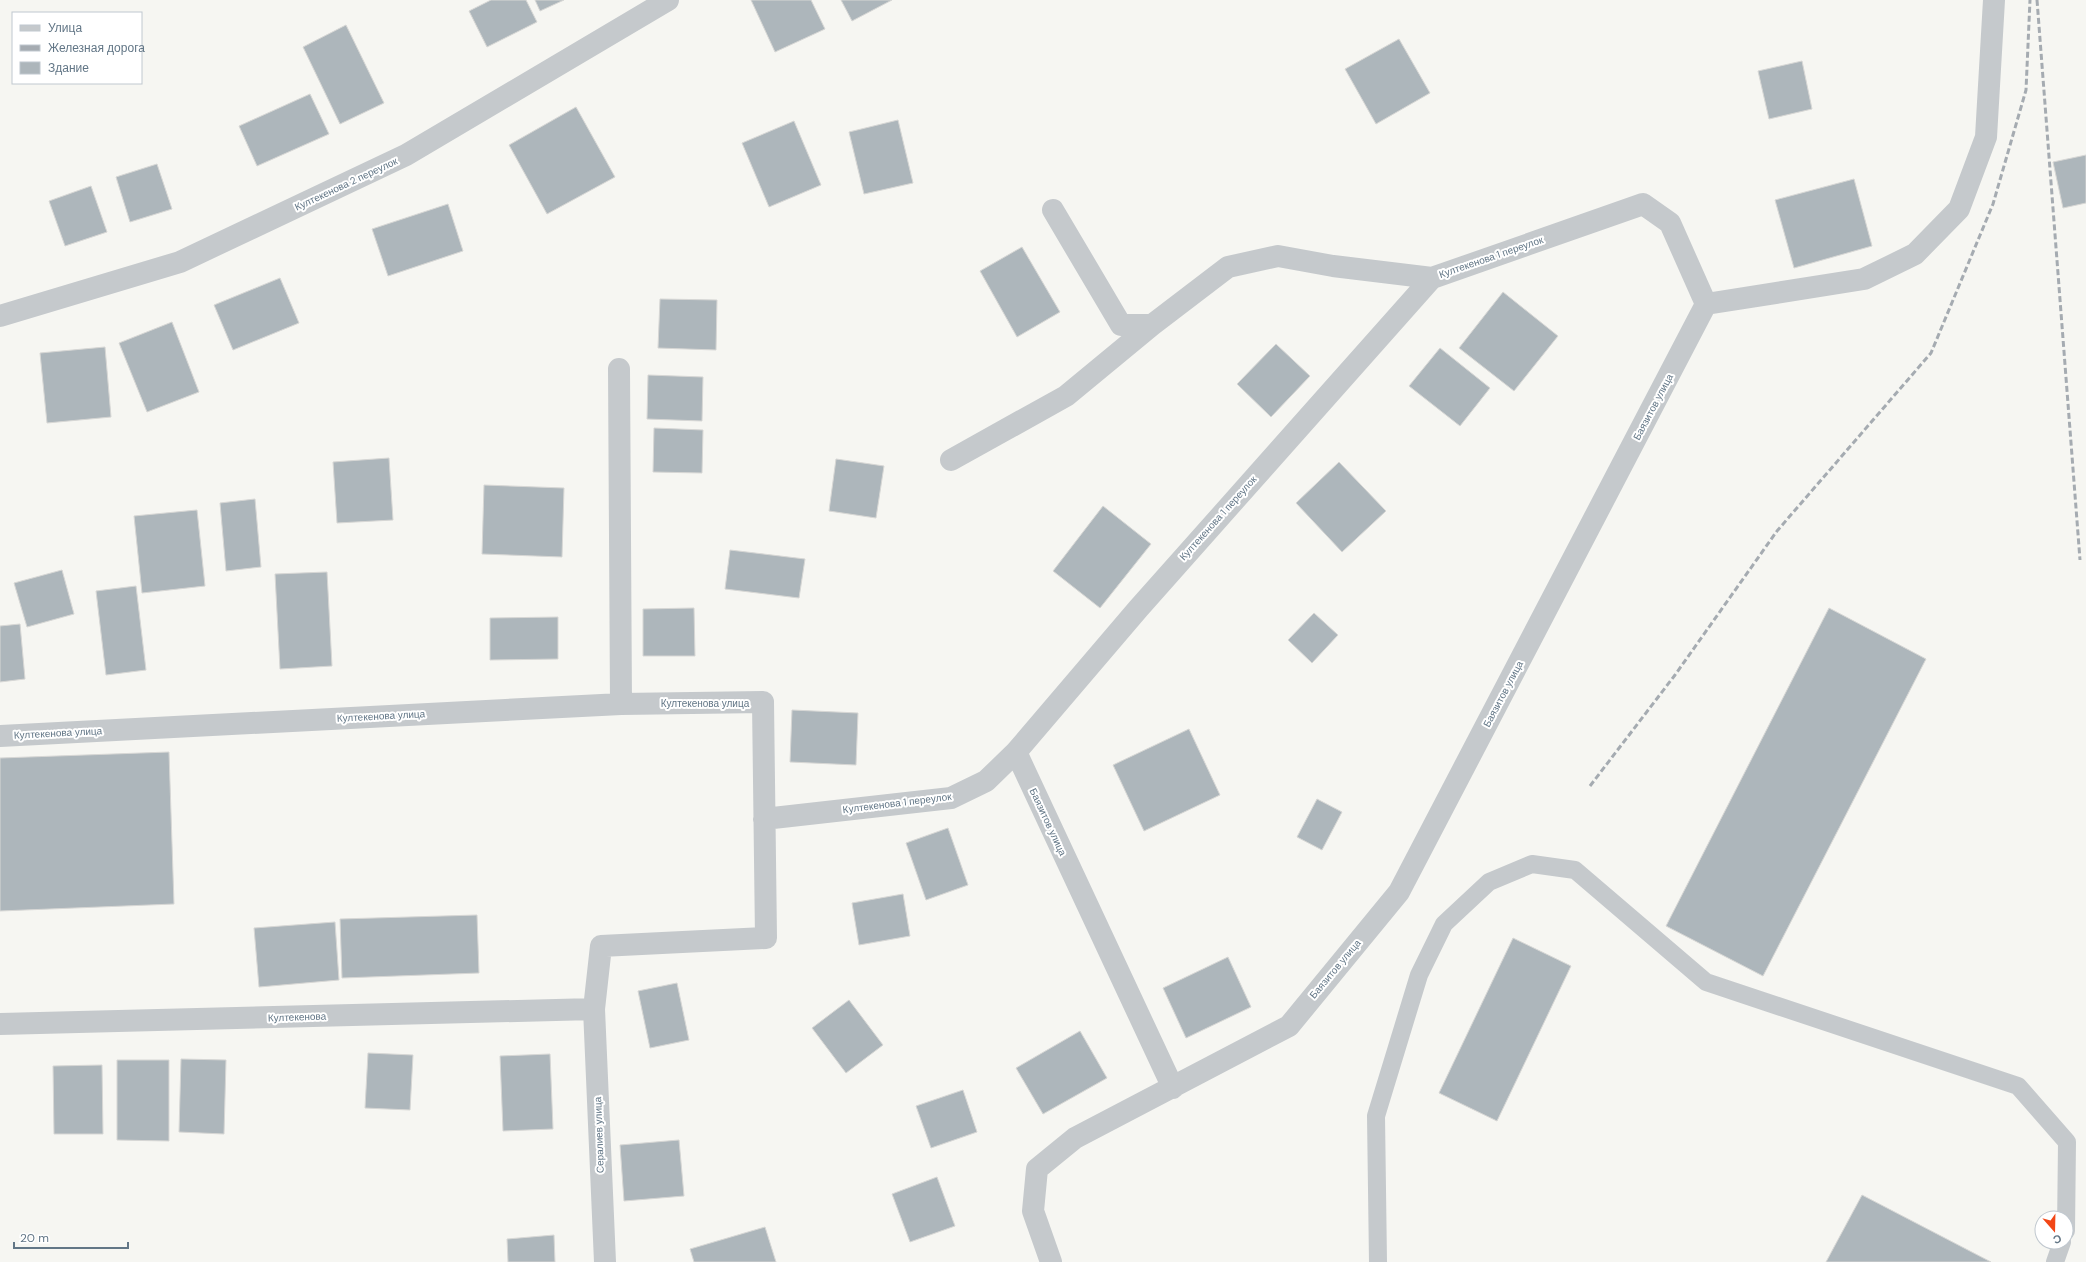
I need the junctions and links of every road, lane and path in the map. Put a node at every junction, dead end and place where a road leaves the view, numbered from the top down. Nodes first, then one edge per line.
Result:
1 (668, 0) edge
2 (1994, 0) edge
3 (1053, 210) dead end
4 (1432, 278) junction
5 (1706, 304) junction
6 (0, 316) edge
7 (1152, 324) junction
8 (619, 369) dead end
9 (951, 460) dead end
10 (621, 704) junction
11 (0, 736) edge
12 (1016, 752) junction
13 (764, 819) junction
14 (594, 1009) junction
15 (0, 1024) edge
16 (1173, 1088) junction
17 (2066, 1210) edge
18 (2059, 1250) edge
19 (605, 1262) edge
20 (1051, 1262) edge
21 (1378, 1262) edge
22 (2055, 1262) edge

1 - 6 street, Култекенова 2 переулок
2 - 5 street
3 - 7 street
4 - 5 street, Култекенова 1 переулок
4 - 7 street
4 - 12 street, Култекенова 1 переулок
5 - 16 street, Баязитов улица
7 - 9 street
8 - 10 street
10 - 11 street, Култекенова улица
10 - 13 street, Култекенова улица
12 - 13 street, Култекенова 1 переулок
12 - 16 street, Баязитов улица
13 - 14 street, Сералиев улица
14 - 15 street, Култекенова
14 - 19 street, Сералиев улица
16 - 20 street, Баязитов улица
17 - 21 lane
18 - 22 lane

